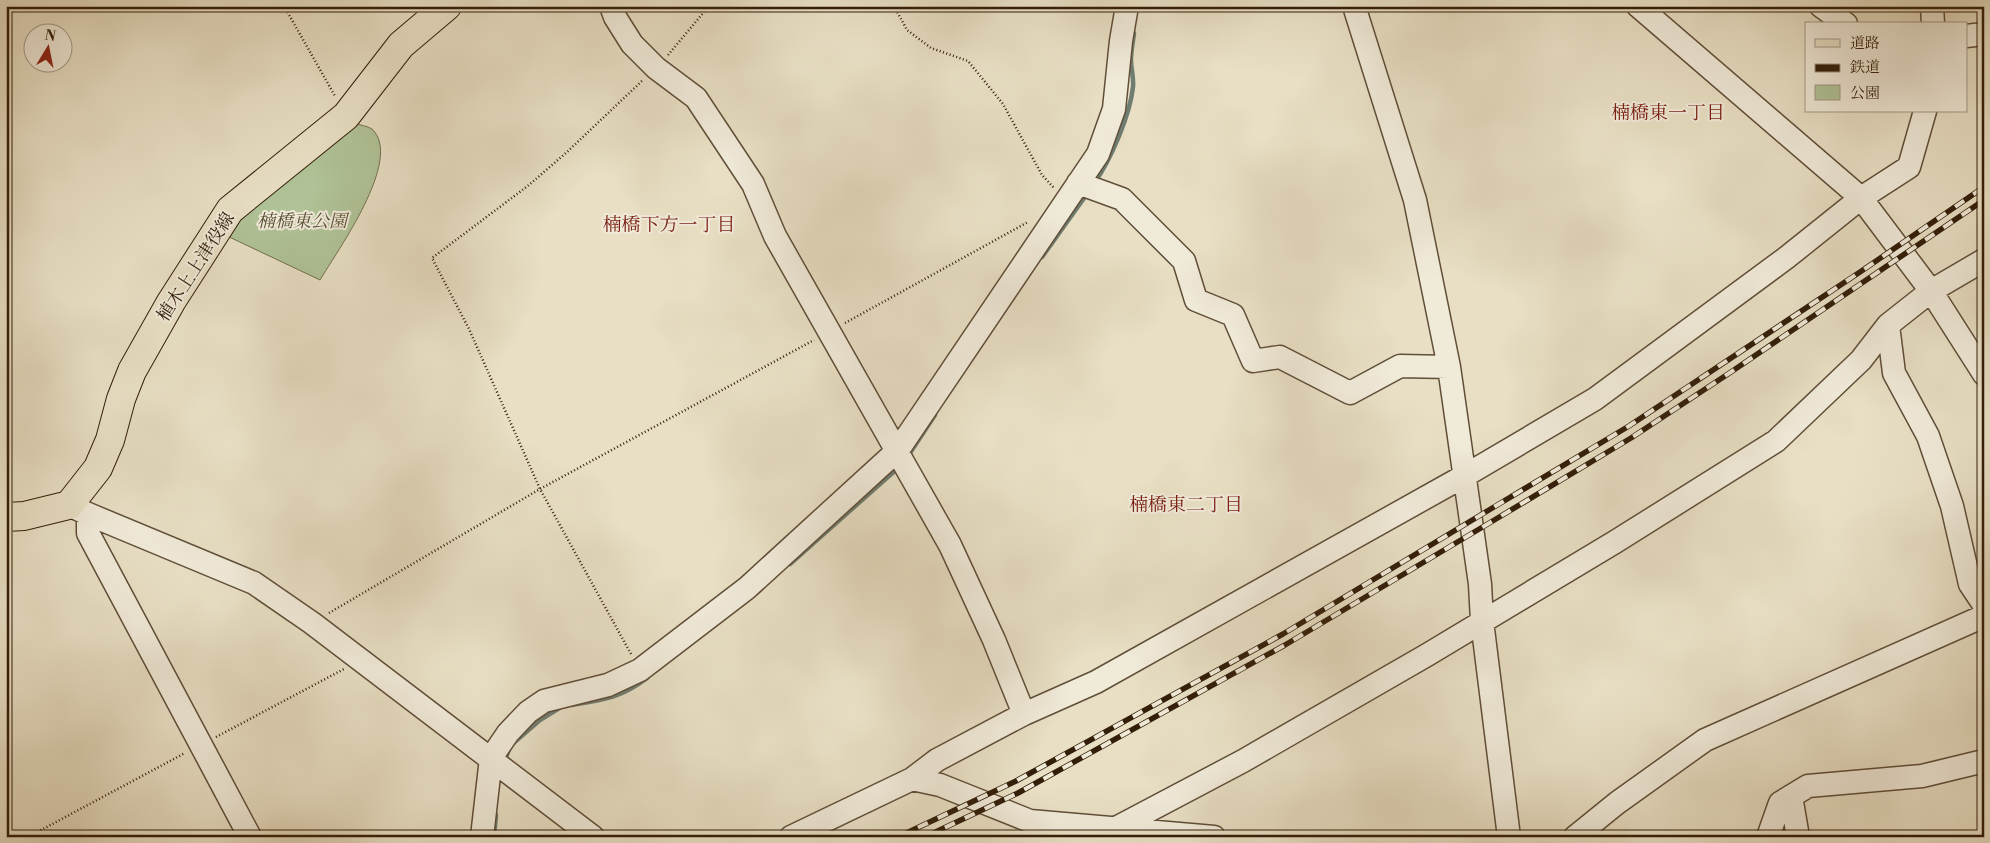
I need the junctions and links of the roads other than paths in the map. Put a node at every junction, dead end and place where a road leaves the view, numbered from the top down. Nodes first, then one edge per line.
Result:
1 (447, 6) edge
2 (611, 6) edge
3 (1127, 6) edge
4 (1354, 6) edge
5 (1822, 6) edge
6 (1932, 6) edge
7 (1641, 8) edge
8 (1843, 22) edge
9 (1933, 22) edge
10 (1984, 34) edge
11 (1968, 36) edge
12 (1925, 112) edge
13 (1072, 192) junction
14 (1861, 198) junction
15 (1984, 260) edge
16 (1931, 291) junction
17 (1888, 325) junction
18 (1974, 342) edge
19 (1449, 367) junction
20 (1984, 374) edge
21 (898, 450) junction
22 (1466, 475) junction
23 (78, 509) junction
24 (6, 517) edge
25 (1984, 605) edge
26 (1984, 616) edge
27 (1482, 621) junction
28 (1024, 714) junction
29 (491, 758) junction
30 (1984, 761) edge
31 (912, 779) junction
32 (1791, 796) junction
33 (1108, 832) edge
34 (250, 837) edge
35 (482, 837) edge
36 (593, 837) edge
37 (791, 837) edge
38 (1214, 837) edge
39 (1509, 837) edge
40 (1575, 837) edge
41 (1768, 837) edge
42 (1798, 837) edge

1 - 23 main road, 植木上上津役線
2 - 21 street
3 - 13 street
4 - 19 street
5 - 8 street
6 - 9 street
7 - 14 street
10 - 11 street
12 - 14 street
13 - 19 street
13 - 21 street
14 - 16 street
14 - 22 street
15 - 16 street
16 - 17 street
16 - 18 street
17 - 25 street
17 - 27 street
18 - 20 street
19 - 22 street
21 - 28 street
21 - 29 street
22 - 27 street
22 - 28 street
23 - 24 main road
23 - 29 street
23 - 34 street
26 - 40 street
27 - 33 street
27 - 39 street
28 - 31 street
29 - 35 street
29 - 36 street
30 - 32 street
31 - 33 street
31 - 37 street
32 - 41 street
32 - 42 street
33 - 38 street

